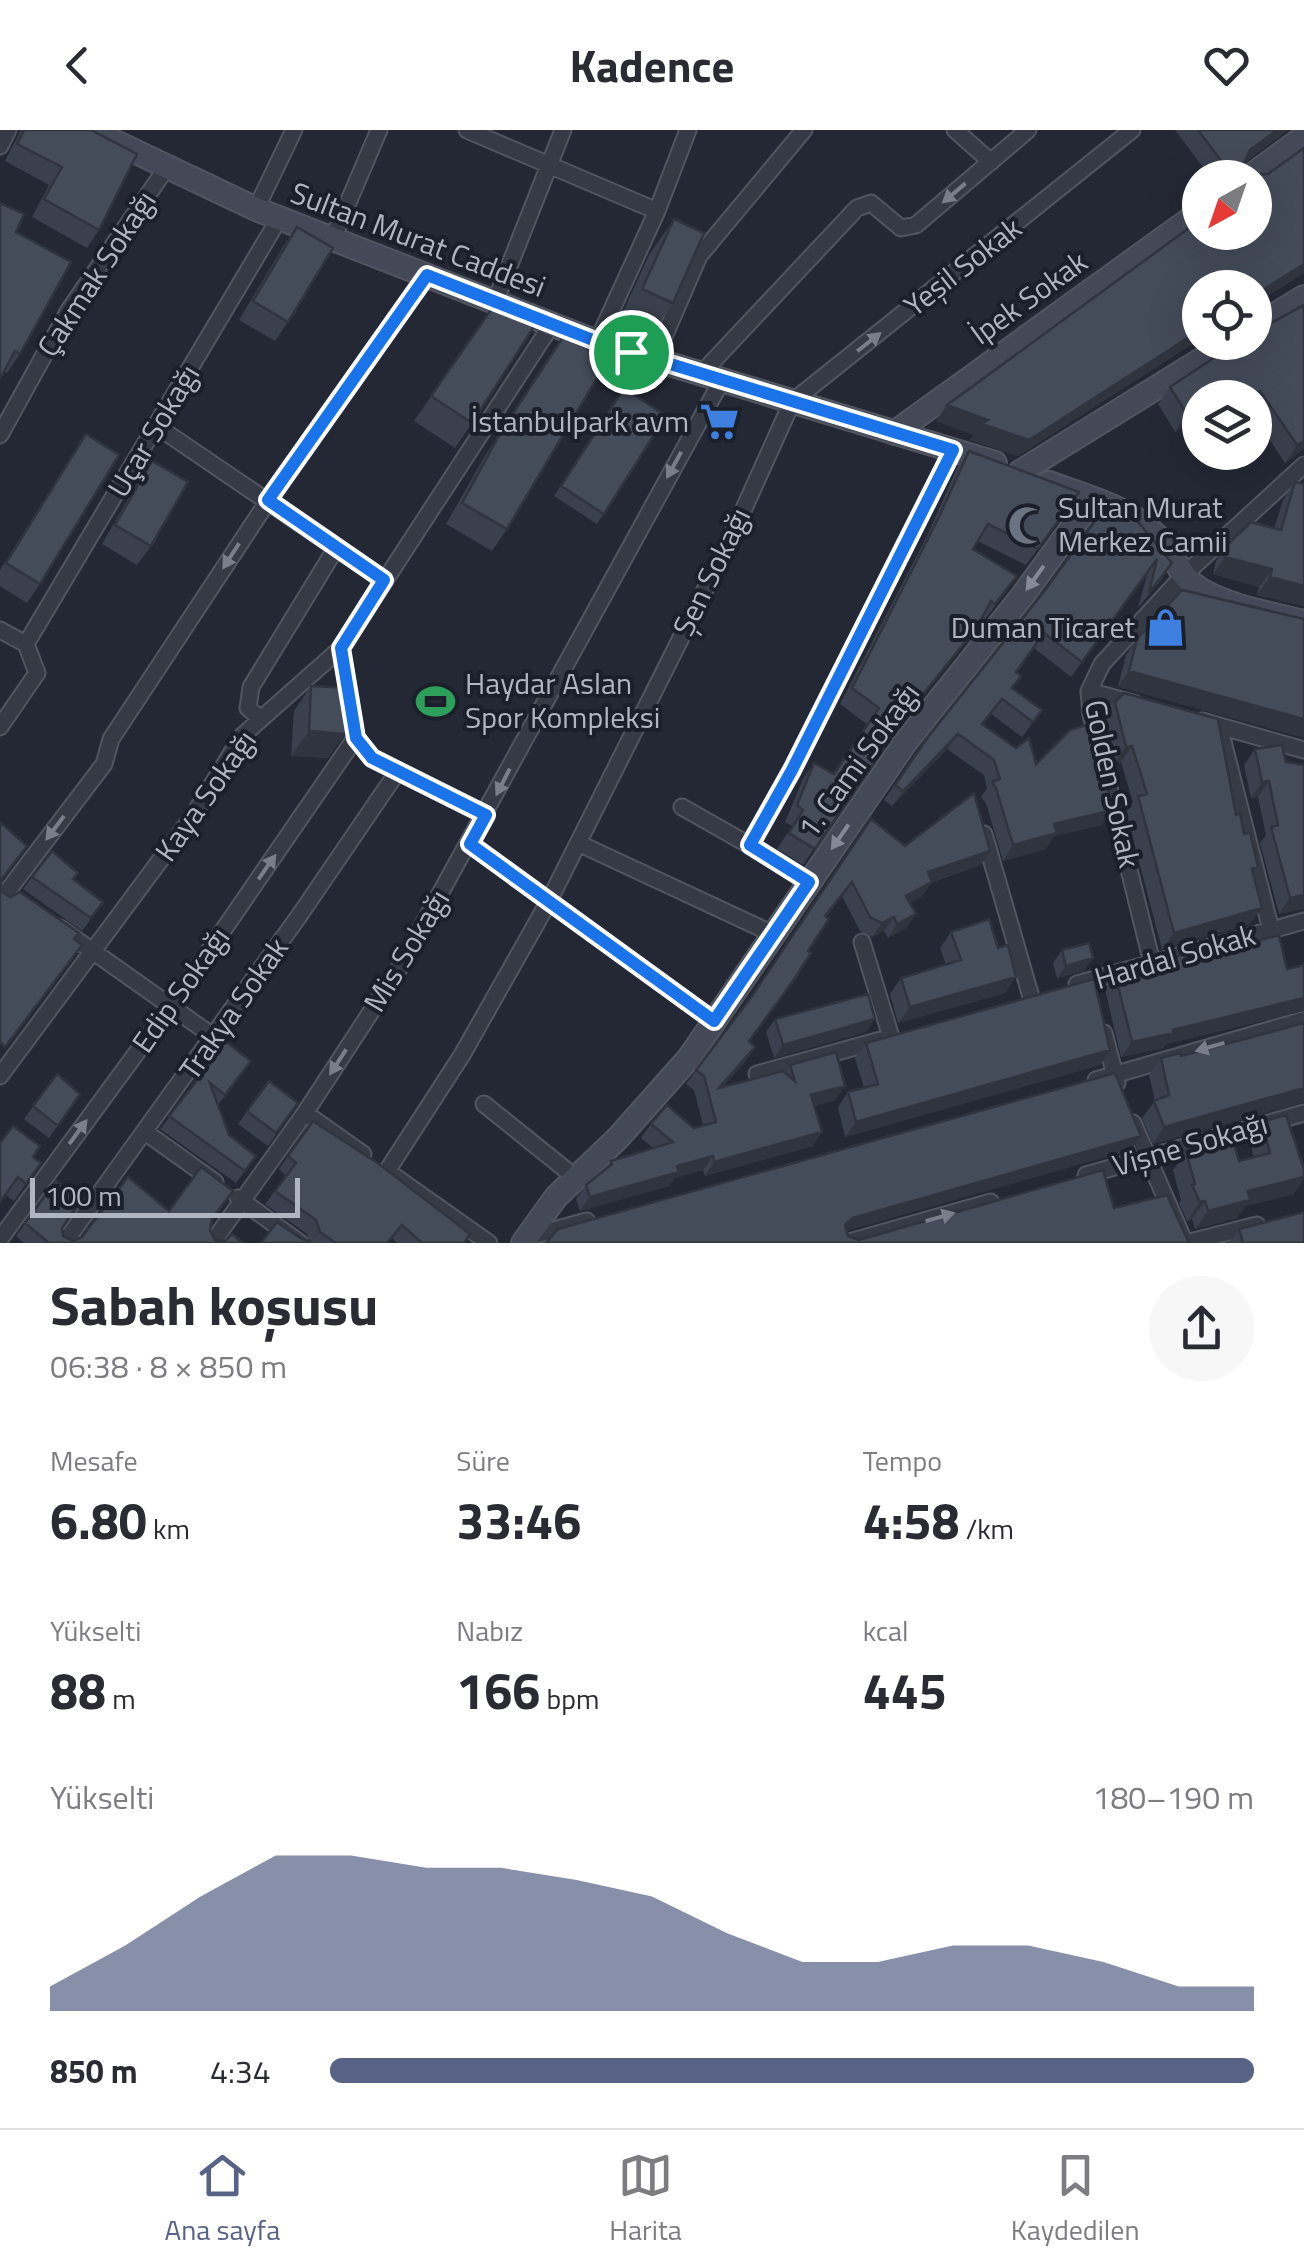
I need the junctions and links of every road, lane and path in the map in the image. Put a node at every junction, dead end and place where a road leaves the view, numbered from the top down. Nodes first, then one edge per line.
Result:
1 (8, 130) edge
2 (90, 130) edge
3 (294, 130) edge
4 (378, 130) edge
5 (467, 130) edge
6 (563, 130) edge
7 (688, 130) edge
8 (804, 130) edge
9 (955, 130) edge
10 (1028, 130) edge
11 (1132, 130) edge
12 (1304, 137) edge
13 (0, 146) edge
14 (1272, 160) edge
15 (991, 162) junction
16 (549, 165) junction
17 (167, 166) junction
18 (256, 208) junction
19 (656, 211) junction
20 (280, 217) junction
21 (1182, 225) edge
22 (333, 238) junction
23 (427, 275) junction
24 (1304, 297) edge
25 (496, 302) junction
26 (1272, 317) edge
27 (552, 324) junction
28 (598, 342) junction
29 (654, 360) junction
30 (1201, 360) edge
31 (711, 377) junction
32 (792, 402) junction
33 (158, 426) junction
34 (894, 433) junction
35 (0, 435) edge
36 (953, 450) junction
37 (1304, 465) edge
38 (1020, 472) junction
39 (1286, 480) junction
40 (1304, 486) edge
41 (1093, 499) junction
42 (268, 500) junction
43 (336, 548) junction
44 (1182, 576) junction
45 (384, 580) junction
46 (1304, 622) edge
47 (0, 630) edge
48 (26, 644) junction
49 (341, 648) junction
50 (1089, 691) junction
51 (1158, 709) edge
52 (1181, 716) edge
53 (261, 719) junction
54 (1219, 726) junction
55 (0, 727) edge
56 (356, 738) junction
57 (1304, 750) edge
58 (398, 771) junction
59 (682, 807) dead end
60 (486, 815) junction
61 (981, 824) edge
62 (578, 843) junction
63 (470, 844) junction
64 (750, 845) junction
65 (809, 882) junction
66 (4, 896) edge
67 (549, 901) junction
68 (22, 902) edge
69 (1304, 921) edge
70 (50, 922) edge
71 (1271, 930) junction
72 (773, 934) junction
73 (862, 942) dead end
74 (93, 951) junction
75 (1152, 963) junction
76 (1046, 993) junction
77 (1094, 996) junction
78 (1014, 1002) edge
79 (171, 1006) junction
80 (1304, 1020) edge
81 (714, 1021) junction
82 (909, 1032) edge
83 (214, 1037) junction
84 (891, 1037) junction
85 (757, 1074) edge
86 (1114, 1075) junction
87 (0, 1076) edge
88 (1076, 1085) edge
89 (1120, 1092) edge
90 (484, 1104) dead end
91 (1127, 1108) edge
92 (305, 1113) junction
93 (1304, 1113) edge
94 (145, 1132) junction
95 (1146, 1158) junction
96 (386, 1171) junction
97 (576, 1178) junction
98 (1071, 1180) edge
99 (1015, 1196) edge
100 (243, 1202) junction
101 (601, 1217) edge
102 (1270, 1221) edge
103 (0, 1238) edge
104 (524, 1240) edge
105 (64, 1243) edge
106 (212, 1243) edge
107 (300, 1243) edge
108 (488, 1243) edge
109 (846, 1243) edge
110 (1185, 1243) edge

1 - 13 street
2 - 17 street, Sultan Murat Caddesi
3 - 18 street
4 - 22 street
5 - 16 street
6 - 16 street
7 - 19 street
8 - 29 street
9 - 15 street
10 - 15 street
32 -> 11 street, Yeşil Sokak
12 - 14 street
15 -> 31 street, Mis Sokağı
16 - 19 street
16 - 25 street
17 - 18 street, Sultan Murat Caddesi
17 - 35 street, Çakmak Sokağı
18 - 20 street, Sultan Murat Caddesi
19 - 28 street
20 - 22 street, Sultan Murat Caddesi
20 - 33 street, Uçar Sokağı
21 - 34 street, İpek Sokak
22 - 23 street, Sultan Murat Caddesi
23 - 25 street, Sultan Murat Caddesi
23 - 42 street
24 - 26 street
25 - 27 street, Sultan Murat Caddesi
27 - 28 street, Sultan Murat Caddesi
27 - 45 street, Kaya Sokağı
28 - 29 street, Sultan Murat Caddesi
29 - 31 street, Sultan Murat Caddesi
30 - 38 street
31 - 32 street, Sultan Murat Caddesi
31 -> 60 street, Mis Sokağı
32 - 34 street, Sultan Murat Caddesi
32 - 62 street, Şen Sokağı
33 - 42 street
33 - 48 street, Uçar Sokağı
34 - 36 street, Sultan Murat Caddesi
36 - 38 street, Sultan Murat Caddesi
36 - 64 street
37 - 39 street, Golden Sokak
38 - 41 street, Sultan Murat Caddesi
39 - 40 street
39 - 44 street, Golden Sokak
41 - 44 street, Sultan Murat Caddesi
41 -> 65 street, 1. Cami Sokağı
42 - 43 street
42 -> 66 street
43 - 45 street
43 - 53 street
44 - 46 street
44 - 50 street, Golden Sokak
45 - 49 street, Kaya Sokağı
47 - 48 street
48 - 55 street
49 - 53 street, Kaya Sokağı
49 - 56 street
50 - 51 street
50 - 75 street, Golden Sokak
52 - 54 street
53 - 74 street, Kaya Sokağı
54 - 57 street
54 - 71 street
56 - 58 street
79 -> 56 street, Edip Sokağı
58 - 60 street
58 - 83 street, Trakya Sokak
59 - 64 street
60 - 63 street, Mis Sokağı
61 - 76 street
62 - 67 street, Şen Sokağı
62 - 72 street
63 - 67 street
63 -> 92 street, Mis Sokağı
64 - 65 street
65 - 72 street, 1. Cami Sokağı
66 - 68 street
67 - 81 street
67 - 96 street, Şen Sokağı
69 - 71 street, Hardal Sokak
70 - 74 street
71 - 75 street, Hardal Sokak
72 - 81 street, 1. Cami Sokağı
73 - 84 street
74 - 79 street
74 - 87 street, Kaya Sokağı
75 - 77 street, Hardal Sokak
76 - 77 street, Hardal Sokak
76 - 78 street, Hardal Sokak
77 - 86 street
79 - 83 street
103 -> 79 street, Edip Sokağı
80 -> 86 street
81 - 97 street, 1. Cami Sokağı
82 - 84 street
83 - 94 street, Trakya Sokak
84 - 85 street
86 - 88 street
86 - 89 street
90 - 97 street
91 - 95 street
92 - 96 street
92 - 100 street, Mis Sokağı
93 - 95 street, Vişne Sokağı
94 - 100 street
94 - 105 street, Trakya Sokak
95 - 98 street, Vişne Sokağı
95 - 110 street
96 - 108 street
97 - 104 street, 1. Cami Sokağı
109 -> 99 street
100 - 106 street, Mis Sokağı
100 - 107 street
101 - 104 street
102 - 110 street

